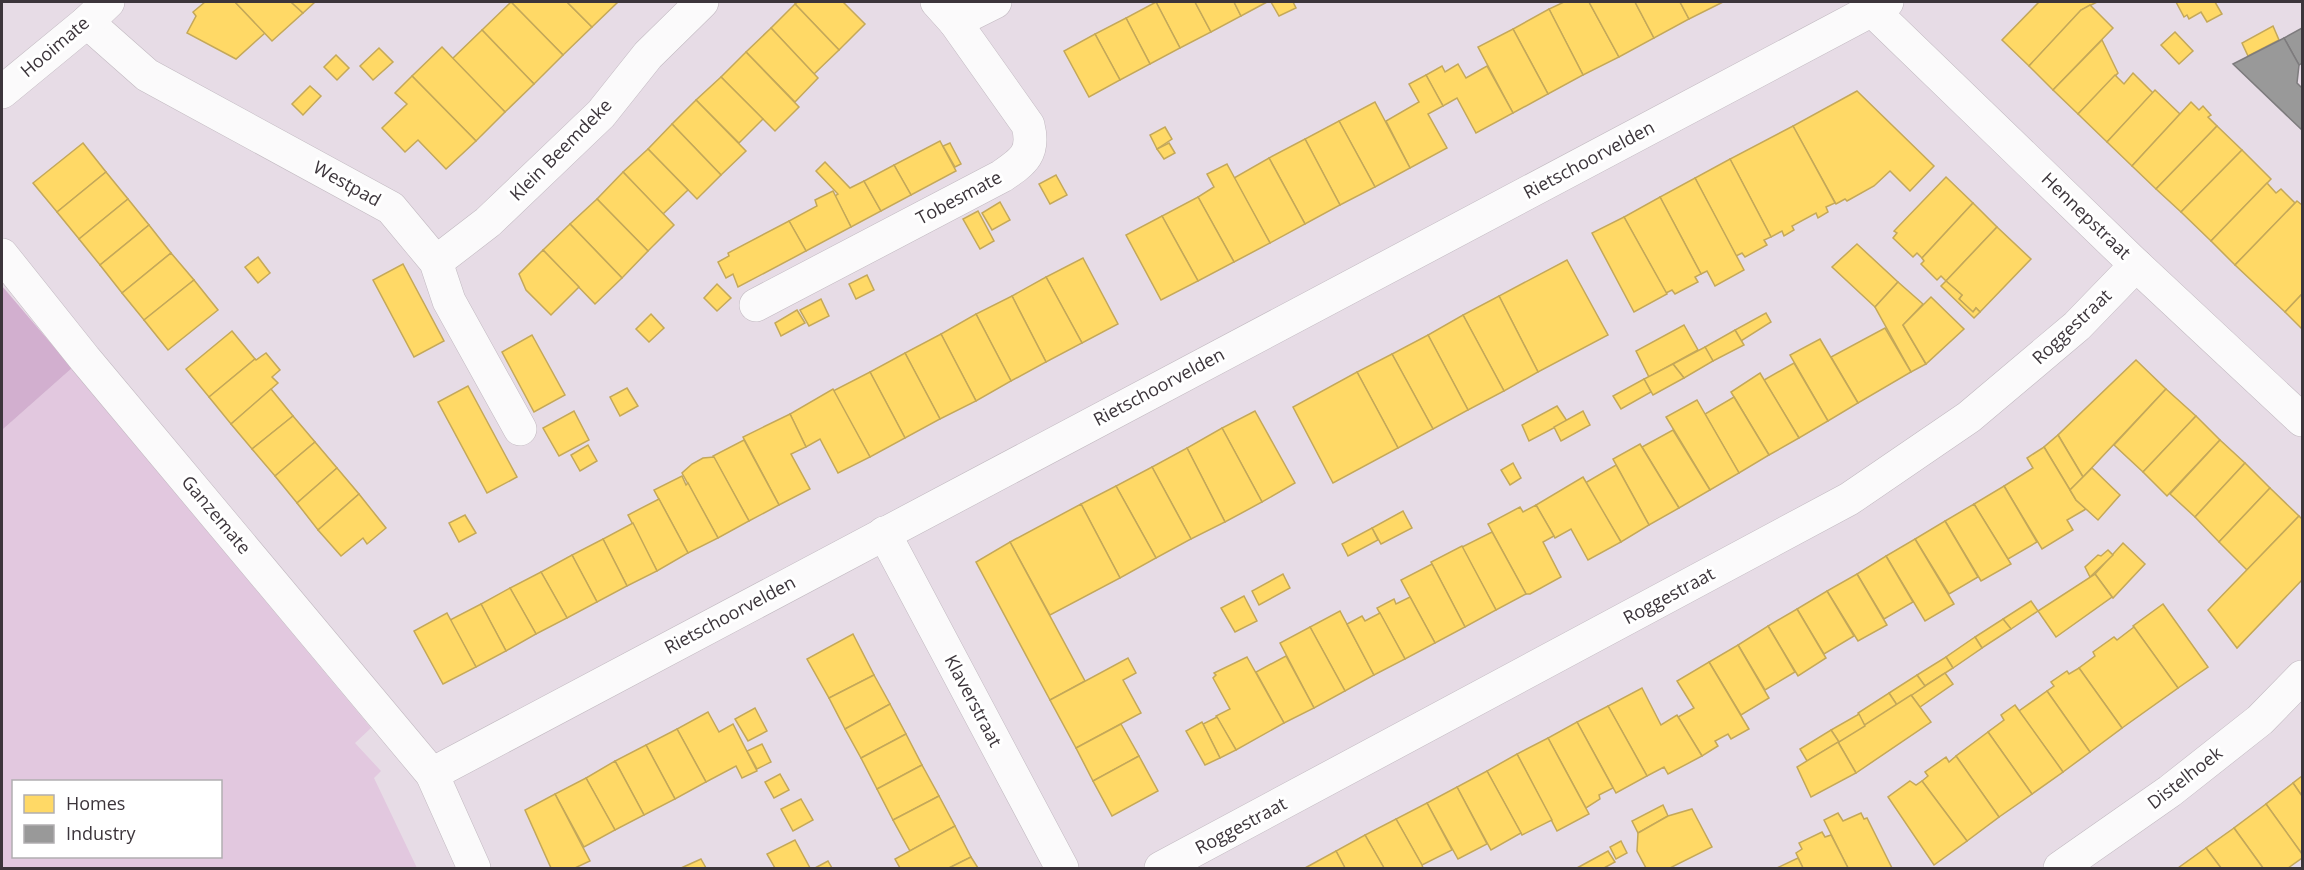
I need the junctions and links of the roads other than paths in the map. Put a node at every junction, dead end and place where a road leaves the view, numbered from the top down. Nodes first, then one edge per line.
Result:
1 (702, 2) edge
2 (994, 2) edge
3 (1880, 6) edge
4 (97, 12) edge
5 (946, 12) edge
6 (2, 92) edge
7 (2, 255) edge
8 (436, 262) junction
9 (2136, 265) junction
10 (756, 305) dead end
11 (2302, 420) edge
12 (520, 429) dead end
13 (884, 533) junction
14 (2302, 677) edge
15 (432, 774) junction
16 (474, 868) edge
17 (1062, 868) edge
18 (1161, 868) edge
19 (2060, 868) edge

1 - 8 street, Klein Beemdeke
2 - 5 street
3 - 9 street, Hennepstraat
3 - 13 street, Rietschoorvelden
4 - 6 street, Hooimate
4 - 8 street, Westpad
5 - 10 street, Tobesmate
7 - 15 street, Ganzemate
8 - 12 street, Westpad
9 - 11 street, Hennepstraat
9 - 18 street, Roggestraat
13 - 15 street, Rietschoorvelden
13 - 17 street, Klaverstraat
14 - 19 street, Distelhoek
15 - 16 street, Ganzemate

